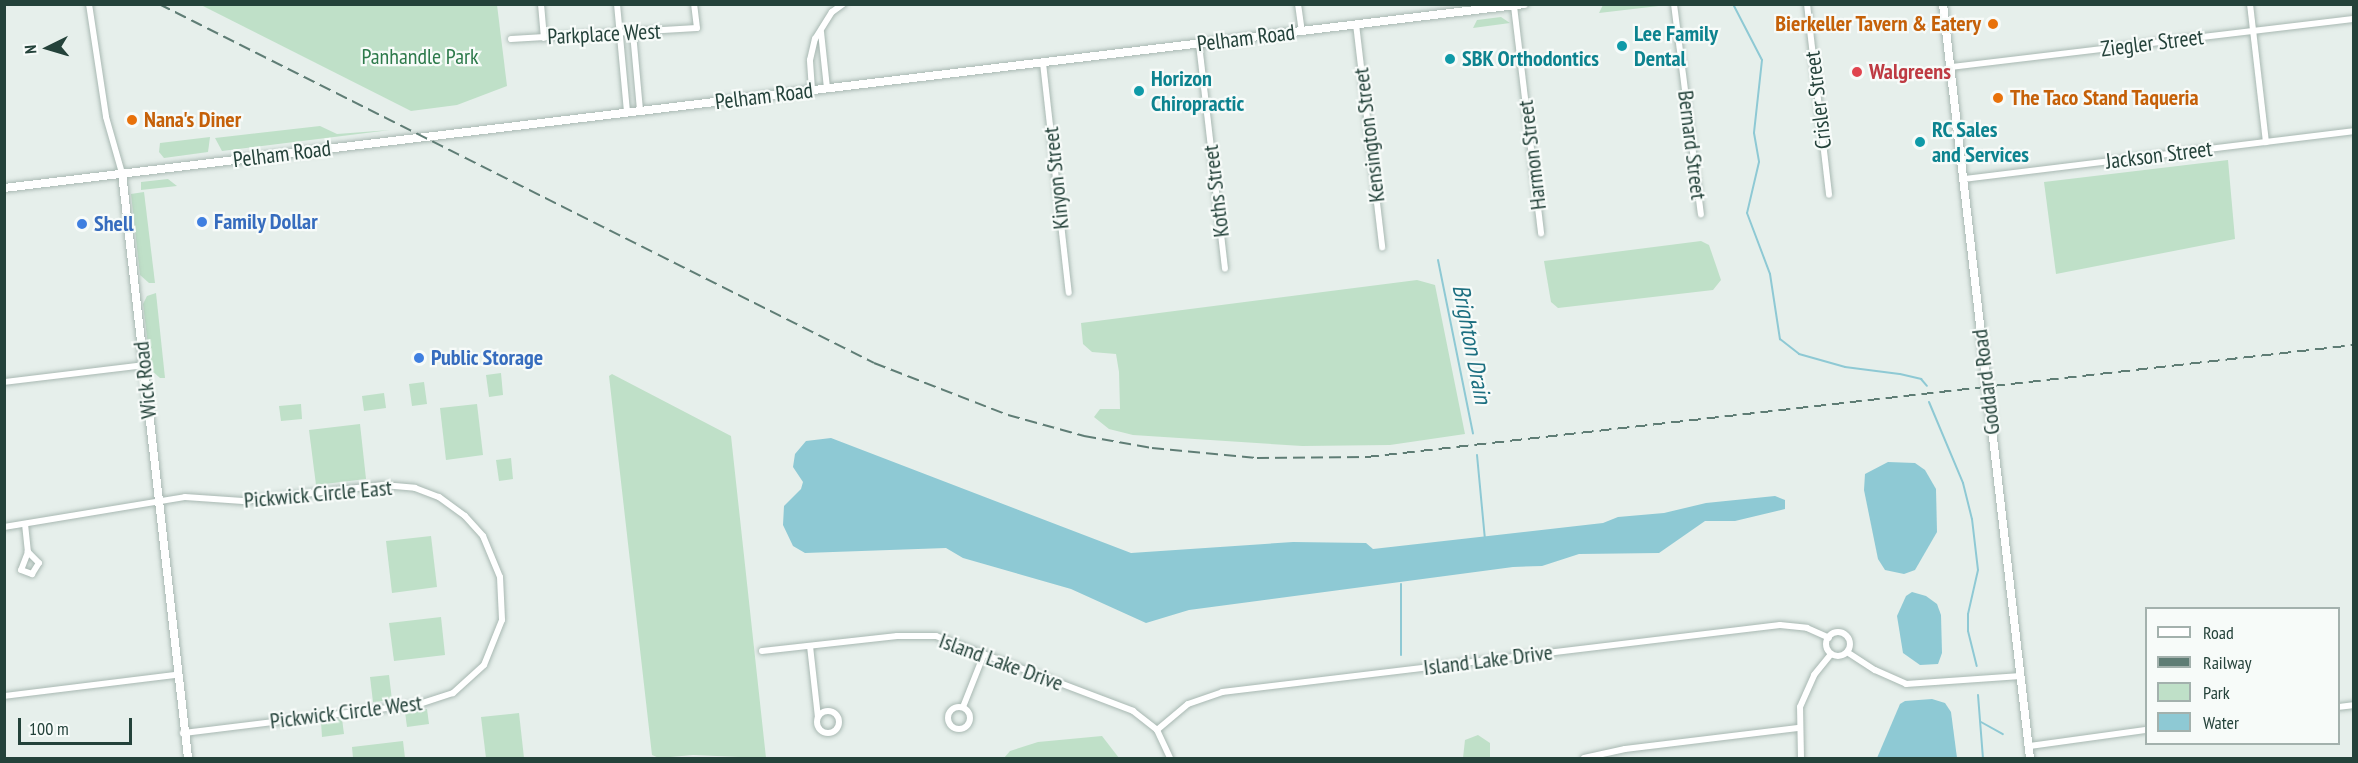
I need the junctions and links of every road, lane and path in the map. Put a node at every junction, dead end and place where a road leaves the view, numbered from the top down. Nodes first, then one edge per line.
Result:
1 (89, 4) edge
2 (541, 4) edge
3 (617, 4) edge
4 (694, 4) edge
5 (843, 4) edge
6 (1298, 4) edge
7 (1674, 4) edge
8 (1807, 4) edge
9 (1943, 4) edge
10 (2250, 4) edge
11 (1519, 5) edge
12 (2354, 19) edge
13 (1356, 24) junction
14 (1302, 31) junction
15 (2253, 31) junction
16 (821, 32) junction
17 (633, 33) junction
18 (620, 34) junction
19 (544, 38) junction
20 (511, 39) dead end
21 (1199, 44) junction
22 (1042, 63) junction
23 (1951, 67) junction
24 (827, 88) junction
25 (812, 90) junction
26 (640, 111) junction
27 (627, 112) junction
28 (2354, 131) edge
29 (2266, 142) junction
30 (122, 173) junction
31 (1964, 179) junction
32 (4, 188) edge
33 (1829, 195) dead end
34 (1701, 214) dead end
35 (1541, 233) dead end
36 (1382, 247) dead end
37 (1225, 267) dead end
38 (1069, 293) dead end
39 (144, 365) junction
40 (4, 382) edge
41 (157, 500) junction
42 (25, 524) junction
43 (4, 527) edge
44 (28, 552) dead end
45 (501, 584) joint
46 (1828, 638) junction
47 (810, 646) junction
48 (762, 651) dead end
49 (1847, 652) junction
50 (984, 654) junction
51 (1831, 654) junction
52 (176, 675) junction
53 (2021, 676) junction
54 (4, 696) edge
55 (963, 707) dead end
56 (818, 717) dead end
57 (1798, 728) junction
58 (1156, 730) junction
59 (2145, 730) edge
60 (183, 733) junction
61 (2029, 746) junction
62 (188, 759) edge
63 (1170, 759) edge
64 (1584, 759) edge
65 (1801, 759) edge
66 (2030, 759) edge

1 - 30 street, Wick Road
2 - 19 street
3 - 18 street
4 - 17 street, Parkplace West
5 - 16 street
6 - 14 street
7 - 34 street, Bernard Street
8 - 33 street, Crisler Street
9 - 23 main road, Goddard Road
10 - 15 street
11 - 13 main road, Pelham Road
11 - 35 street, Harmon Street
12 - 15 street, Ziegler Street
13 - 14 main road, Pelham Road
13 - 36 street, Kensington Street
14 - 21 main road, Pelham Road
15 - 23 street, Ziegler Street
15 - 29 street
16 - 24 street
16 - 25 street
17 - 18 street, Parkplace West
17 - 26 street
18 - 19 street, Parkplace West
18 - 27 street
19 - 20 street, Parkplace West
21 - 22 main road, Pelham Road
21 - 37 street, Koths Street
22 - 24 main road, Pelham Road
22 - 38 street, Kinyon Street
23 - 31 main road, Goddard Road
24 - 25 main road, Pelham Road
25 - 26 main road, Pelham Road
26 - 27 main road, Pelham Road
27 - 30 main road, Pelham Road
28 - 29 street, Jackson Street
29 - 31 street, Jackson Street
30 - 32 main road, Pelham Road
30 - 39 street, Wick Road
31 - 53 main road, Goddard Road
39 - 40 street
39 - 41 street, Wick Road
41 - 42 street, Pickwick Circle East
41 - 45 street, Pickwick Circle East
41 - 52 street, Wick Road
42 - 43 street, Pickwick Circle East
42 - 44 street
45 - 60 street, Pickwick Circle West
46 - 49 street
46 - 51 street
46 - 58 street, Island Lake Drive
47 - 48 street, Island Lake Drive
47 - 50 street, Island Lake Drive
47 - 56 street
49 - 51 street
49 - 53 street
50 - 55 street
50 - 58 street, Island Lake Drive
51 - 57 street
52 - 54 street
52 - 60 street, Wick Road
53 - 61 main road, Goddard Road
57 - 64 street
57 - 65 street
58 - 63 street
59 - 61 street
60 - 62 street, Wick Road
61 - 66 main road, Goddard Road

